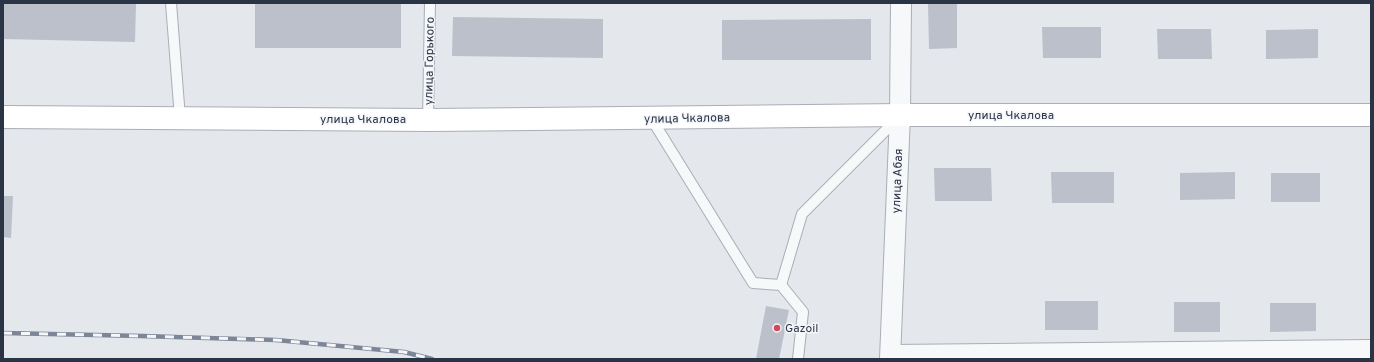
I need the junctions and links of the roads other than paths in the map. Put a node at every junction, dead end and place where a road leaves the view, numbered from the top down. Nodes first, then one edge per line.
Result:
1 (171, 3) edge
2 (430, 3) edge
3 (902, 3) edge
4 (1371, 115) edge
5 (900, 116) junction
6 (3, 117) edge
7 (180, 118) junction
8 (651, 118) junction
9 (428, 120) junction
10 (782, 286) junction
11 (1371, 350) edge
12 (1314, 355) edge
13 (890, 357) edge
14 (920, 357) edge
15 (798, 359) edge

1 - 7 lane
2 - 9 lane, улица Горького
3 - 5 street, улица Абая
4 - 5 main road, улица Чкалова
5 - 8 main road, улица Чкалова
5 - 10 lane
5 - 13 street, улица Абая
6 - 7 main road, улица Чкалова
7 - 9 main road, улица Чкалова
8 - 9 main road, улица Чкалова
8 - 10 lane
10 - 15 lane
11 - 12 street
12 - 14 street
13 - 14 street

